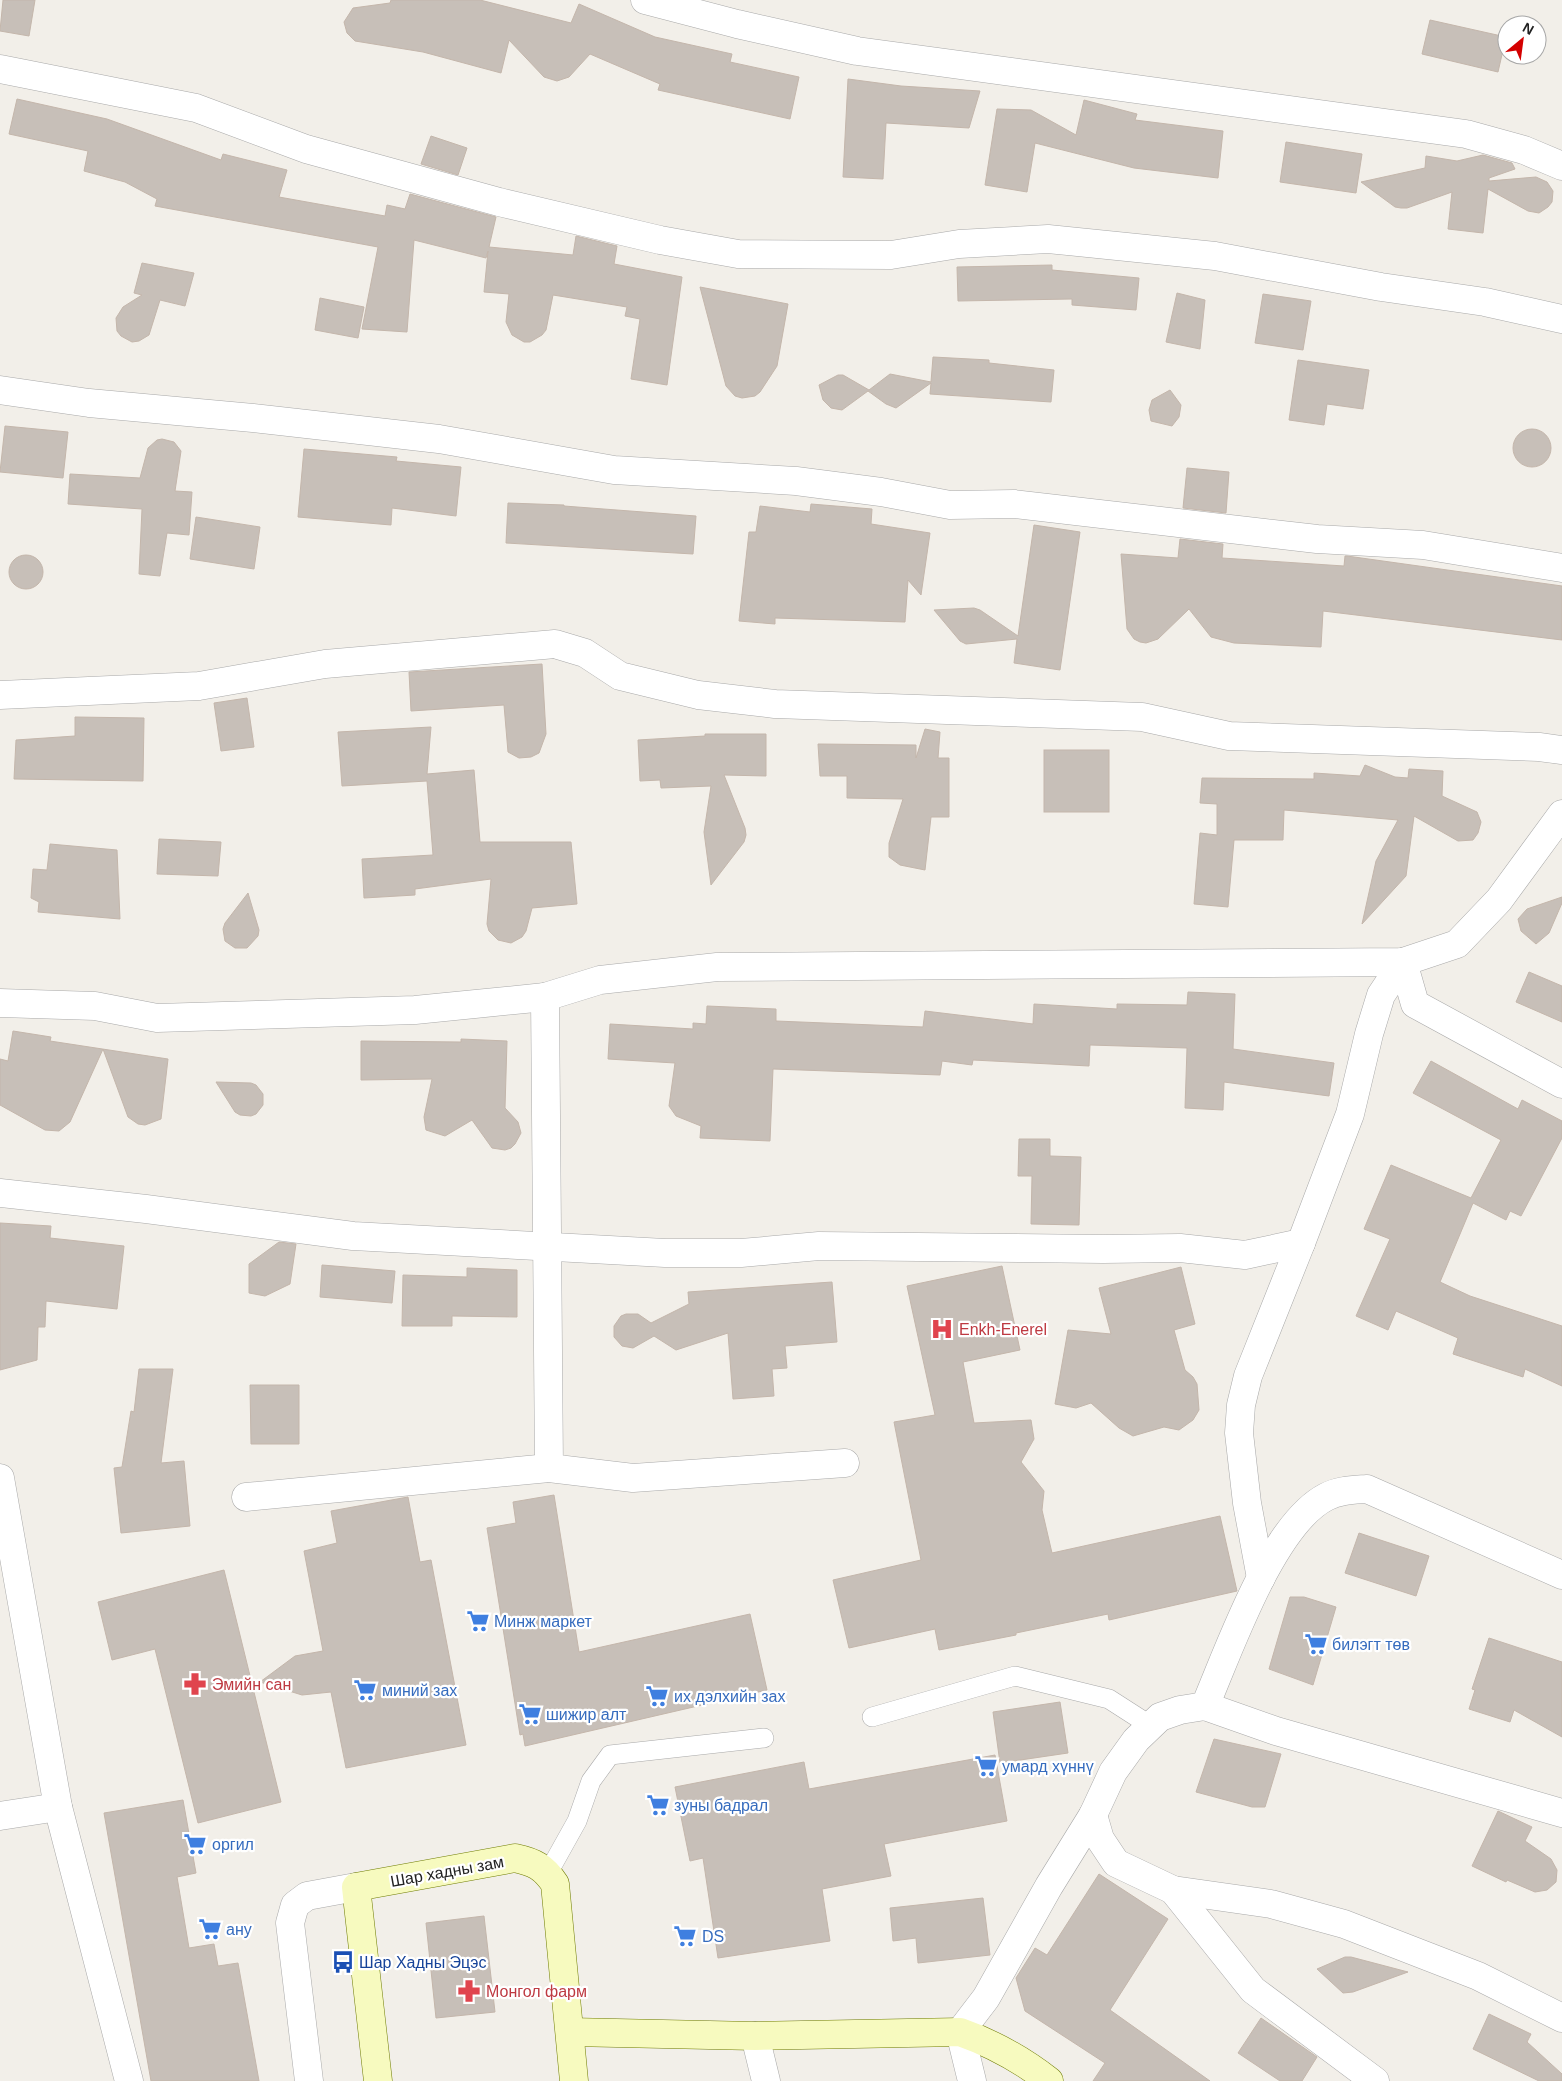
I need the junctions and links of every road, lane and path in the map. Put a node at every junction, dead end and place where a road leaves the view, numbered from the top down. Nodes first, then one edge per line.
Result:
1 (645, 0) edge
2 (0, 69) edge
3 (1562, 166) edge
4 (1562, 319) edge
5 (0, 390) edge
6 (1562, 568) edge
7 (0, 695) edge
8 (1562, 750) edge
9 (1562, 814) edge
10 (1403, 962) junction
11 (545, 997) junction
12 (0, 1003) edge
13 (1562, 1084) edge
14 (0, 1193) edge
15 (1301, 1243) junction
16 (547, 1248) junction
17 (845, 1463) dead end
18 (549, 1468) junction
19 (0, 1478) edge
20 (246, 1497) dead end
21 (1562, 1575) edge
22 (1261, 1578) junction
23 (1205, 1706) junction
24 (872, 1717) dead end
25 (1151, 1726) junction
26 (764, 1738) dead end
27 (58, 1807) junction
28 (1562, 1813) edge
29 (1093, 1815) junction
30 (0, 1816) edge
31 (548, 1873) junction
32 (356, 1887) junction
33 (1173, 1890) junction
34 (1562, 2018) edge
35 (570, 2032) junction
36 (960, 2032) junction
37 (756, 2036) junction
38 (129, 2081) edge
39 (309, 2081) edge
40 (378, 2081) edge
41 (574, 2081) edge
42 (766, 2081) edge
43 (972, 2081) edge
44 (1049, 2081) edge
45 (1375, 2081) edge

1 - 3 street
2 - 4 street
5 - 6 street
7 - 8 street
9 - 10 street
10 - 11 street
10 - 13 street
10 - 15 street
11 - 12 street
11 - 16 street
14 - 16 street
15 - 16 street
15 - 22 street
16 - 18 street
17 - 18 street
18 - 20 street
19 - 27 street
21 - 22 street
22 - 23 street
23 - 25 street
23 - 28 street
24 - 25 lane
25 - 29 street
26 - 31 lane
27 - 30 street
27 - 38 street
29 - 33 street
29 - 36 street
31 - 32 street, Шар хадны зам
31 - 35 street
32 - 39 street
32 - 40 street
33 - 34 street
33 - 45 street
35 - 37 street
35 - 41 street
36 - 37 street
36 - 43 street
36 - 44 street
37 - 42 street

